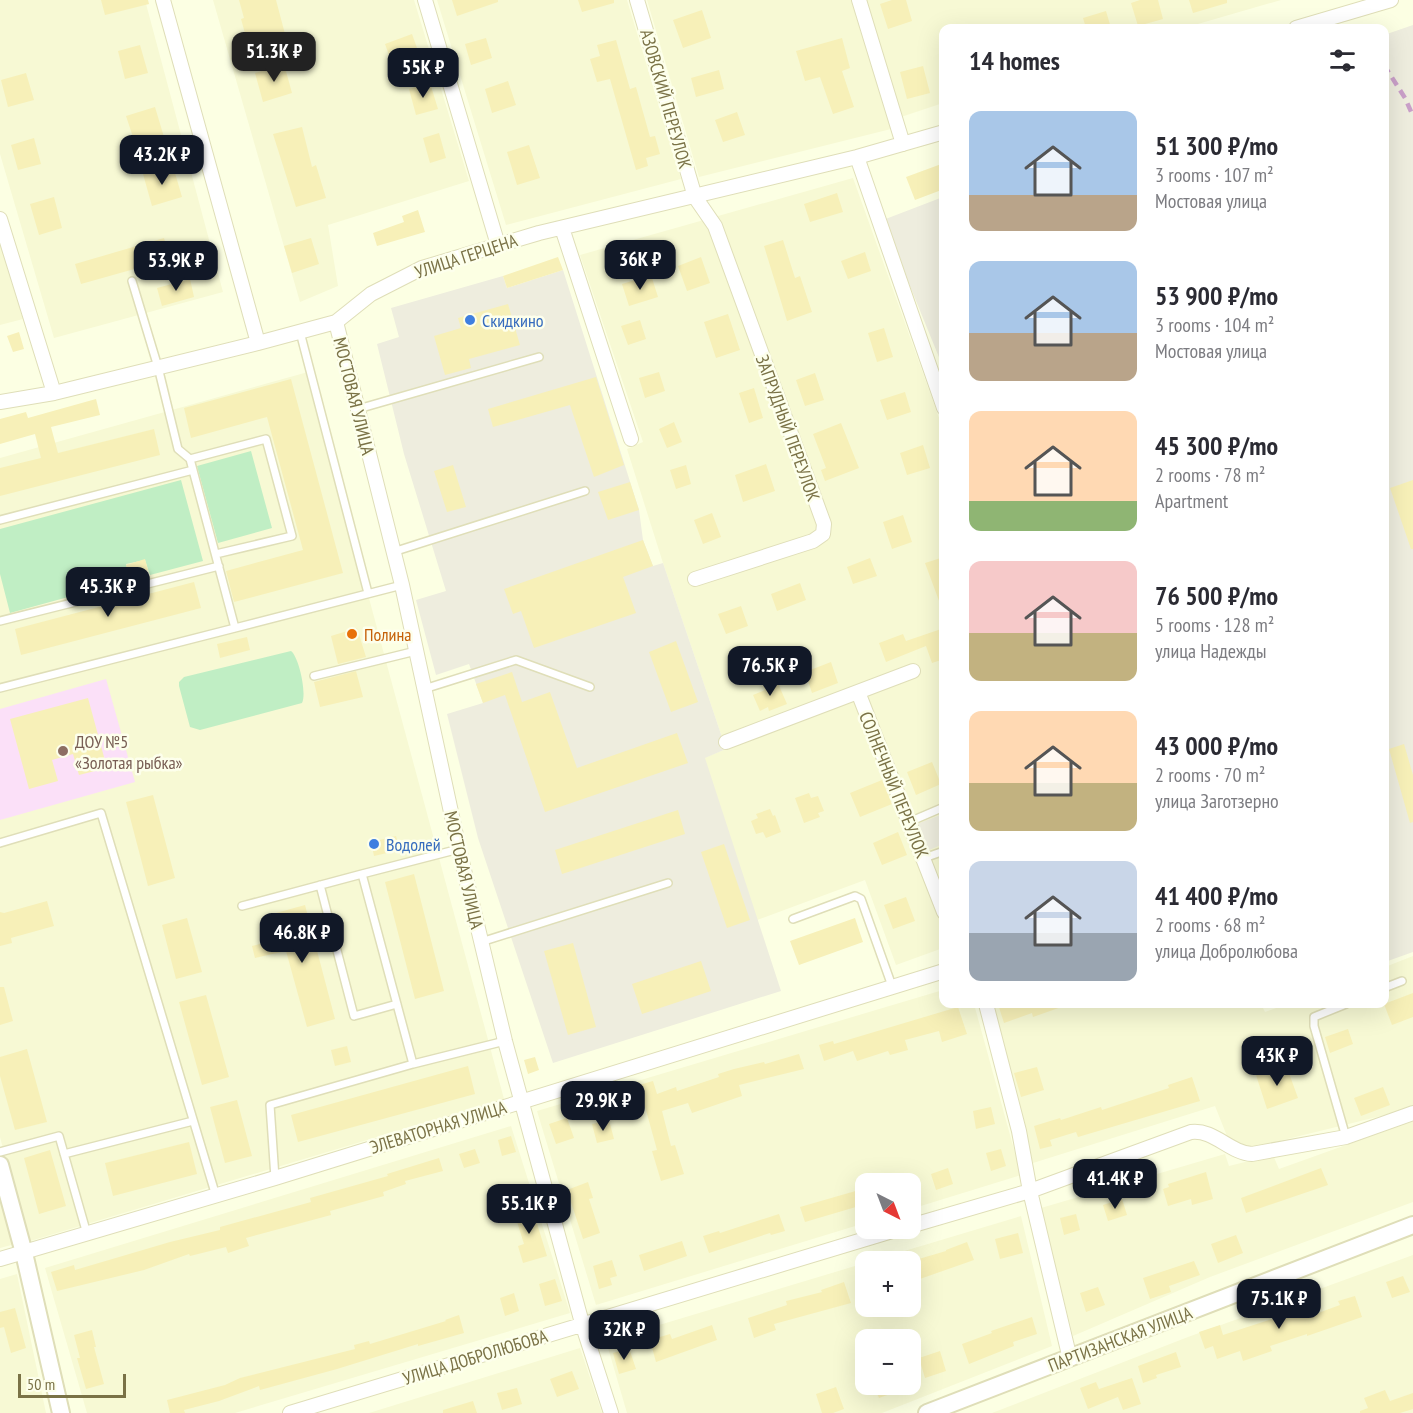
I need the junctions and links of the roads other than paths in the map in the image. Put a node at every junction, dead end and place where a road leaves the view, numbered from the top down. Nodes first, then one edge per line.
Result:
1 (163, 0) edge
2 (425, 0) edge
3 (637, 0) edge
4 (859, 0) edge
5 (1390, 0) edge
6 (1309, 24) edge
7 (939, 133) edge
8 (903, 144) junction
9 (857, 157) junction
10 (695, 197) junction
11 (0, 219) edge
12 (562, 228) junction
13 (498, 245) junction
14 (4, 248) edge
15 (132, 281) dead end
16 (336, 322) junction
17 (300, 332) junction
18 (258, 343) junction
19 (539, 357) dead end
20 (158, 367) junction
21 (54, 393) junction
22 (939, 394) edge
23 (0, 402) edge
24 (358, 409) junction
25 (631, 439) dead end
26 (190, 459) junction
27 (193, 470) junction
28 (585, 491) dead end
29 (0, 520) edge
30 (393, 552) junction
31 (216, 554) junction
32 (219, 566) junction
33 (694, 579) dead end
34 (402, 585) junction
35 (368, 593) junction
36 (0, 621) edge
37 (236, 628) junction
38 (416, 651) junction
39 (913, 671) dead end
40 (314, 676) dead end
41 (590, 687) dead end
42 (0, 688) edge
43 (424, 689) junction
44 (858, 692) junction
45 (726, 742) dead end
46 (939, 809) edge
47 (909, 822) junction
48 (0, 843) edge
49 (459, 849) junction
50 (939, 853) edge
51 (924, 858) junction
52 (362, 874) junction
53 (668, 883) dead end
54 (320, 885) junction
55 (939, 898) edge
56 (242, 906) dead end
57 (793, 919) dead end
58 (481, 942) junction
59 (939, 972) edge
60 (1402, 981) dead end
61 (892, 986) junction
62 (1389, 986) edge
63 (398, 1004) junction
64 (987, 1008) edge
65 (1336, 1008) edge
66 (505, 1041) junction
67 (413, 1064) junction
68 (522, 1101) junction
69 (1413, 1113) edge
70 (193, 1121) junction
71 (1346, 1137) junction
72 (0, 1152) edge
73 (64, 1154) junction
74 (0, 1165) edge
75 (275, 1178) junction
76 (1030, 1191) junction
77 (216, 1196) junction
78 (921, 1223) edge
79 (1413, 1225) edge
80 (87, 1234) junction
81 (865, 1239) edge
82 (24, 1252) junction
83 (0, 1259) edge
84 (582, 1323) junction
85 (1070, 1359) junction
86 (61, 1413) edge
87 (290, 1413) edge
88 (611, 1413) edge
89 (927, 1413) edge

1 - 18 street
2 - 13 street
3 - 10 street, АЗОВСКИЙ ПЕРЕУЛОК
4 - 8 street
5 - 6 street
7 - 8 street, УЛИЦА ГЕРЦЕНА
8 - 9 street, УЛИЦА ГЕРЦЕНА
9 - 10 street, УЛИЦА ГЕРЦЕНА
9 - 22 street
10 - 12 street, УЛИЦА ГЕРЦЕНА
10 - 33 street, ЗАПРУДНЫЙ ПЕРЕУЛОК
11 - 14 street
12 - 13 street, УЛИЦА ГЕРЦЕНА
12 - 25 street
13 - 16 street, УЛИЦА ГЕРЦЕНА
14 - 21 street
15 - 20 lane
16 - 17 street, УЛИЦА ГЕРЦЕНА
16 - 24 street, МОСТОВАЯ УЛИЦА
17 - 18 street, УЛИЦА ГЕРЦЕНА
17 - 35 lane
18 - 20 street, УЛИЦА ГЕРЦЕНА
19 - 24 lane
20 - 21 street, УЛИЦА ГЕРЦЕНА
20 - 26 lane
21 - 23 street, УЛИЦА ГЕРЦЕНА
24 - 30 street, МОСТОВАЯ УЛИЦА
26 - 27 lane
26 - 31 lane
27 - 29 lane
27 - 31 lane
28 - 30 lane
30 - 34 street, МОСТОВАЯ УЛИЦА
31 - 32 lane
32 - 36 lane
32 - 37 lane
34 - 35 lane
34 - 38 street, МОСТОВАЯ УЛИЦА
35 - 37 lane
37 - 42 lane
38 - 40 lane
38 - 43 street, МОСТОВАЯ УЛИЦА
39 - 44 street
41 - 43 lane
43 - 49 street, МОСТОВАЯ УЛИЦА
44 - 45 street
44 - 47 street, СОЛНЕЧНЫЙ ПЕРЕУЛОК
46 - 47 lane
47 - 51 street, СОЛНЕЧНЫЙ ПЕРЕУЛОК
48 - 70 lane
49 - 52 lane
49 - 58 street, МОСТОВАЯ УЛИЦА
50 - 51 lane
51 - 55 street, СОЛНЕЧНЫЙ ПЕРЕУЛОК
52 - 54 lane
52 - 63 lane
53 - 58 lane
54 - 56 lane
54 - 63 lane
57 - 61 lane
58 - 66 street, МОСТОВАЯ УЛИЦА
59 - 61 street, ЭЛЕВАТОРНАЯ УЛИЦА
60 - 62 lane
61 - 68 street, ЭЛЕВАТОРНАЯ УЛИЦА
63 - 67 lane
64 - 76 street
65 - 71 lane
66 - 67 lane
66 - 68 street, МОСТОВАЯ УЛИЦА
67 - 75 lane
68 - 75 street, ЭЛЕВАТОРНАЯ УЛИЦА
68 - 84 street, МОСТОВАЯ УЛИЦА
69 - 71 street
70 - 73 lane
70 - 77 lane
71 - 76 street
72 - 73 lane
73 - 80 lane
74 - 82 street
75 - 77 street, ЭЛЕВАТОРНАЯ УЛИЦА
76 - 78 street
76 - 85 street
77 - 80 street, ЭЛЕВАТОРНАЯ УЛИЦА
79 - 85 street, ПАРТИЗАНСКАЯ УЛИЦА
80 - 82 street, ЭЛЕВАТОРНАЯ УЛИЦА
81 - 84 street, УЛИЦА ДОБРОЛЮБОВА
82 - 83 street, ЭЛЕВАТОРНАЯ УЛИЦА
82 - 86 street
84 - 87 street, УЛИЦА ДОБРОЛЮБОВА
84 - 88 street, МОСТОВАЯ УЛИЦА
85 - 89 street, ПАРТИЗАНСКАЯ УЛИЦА

